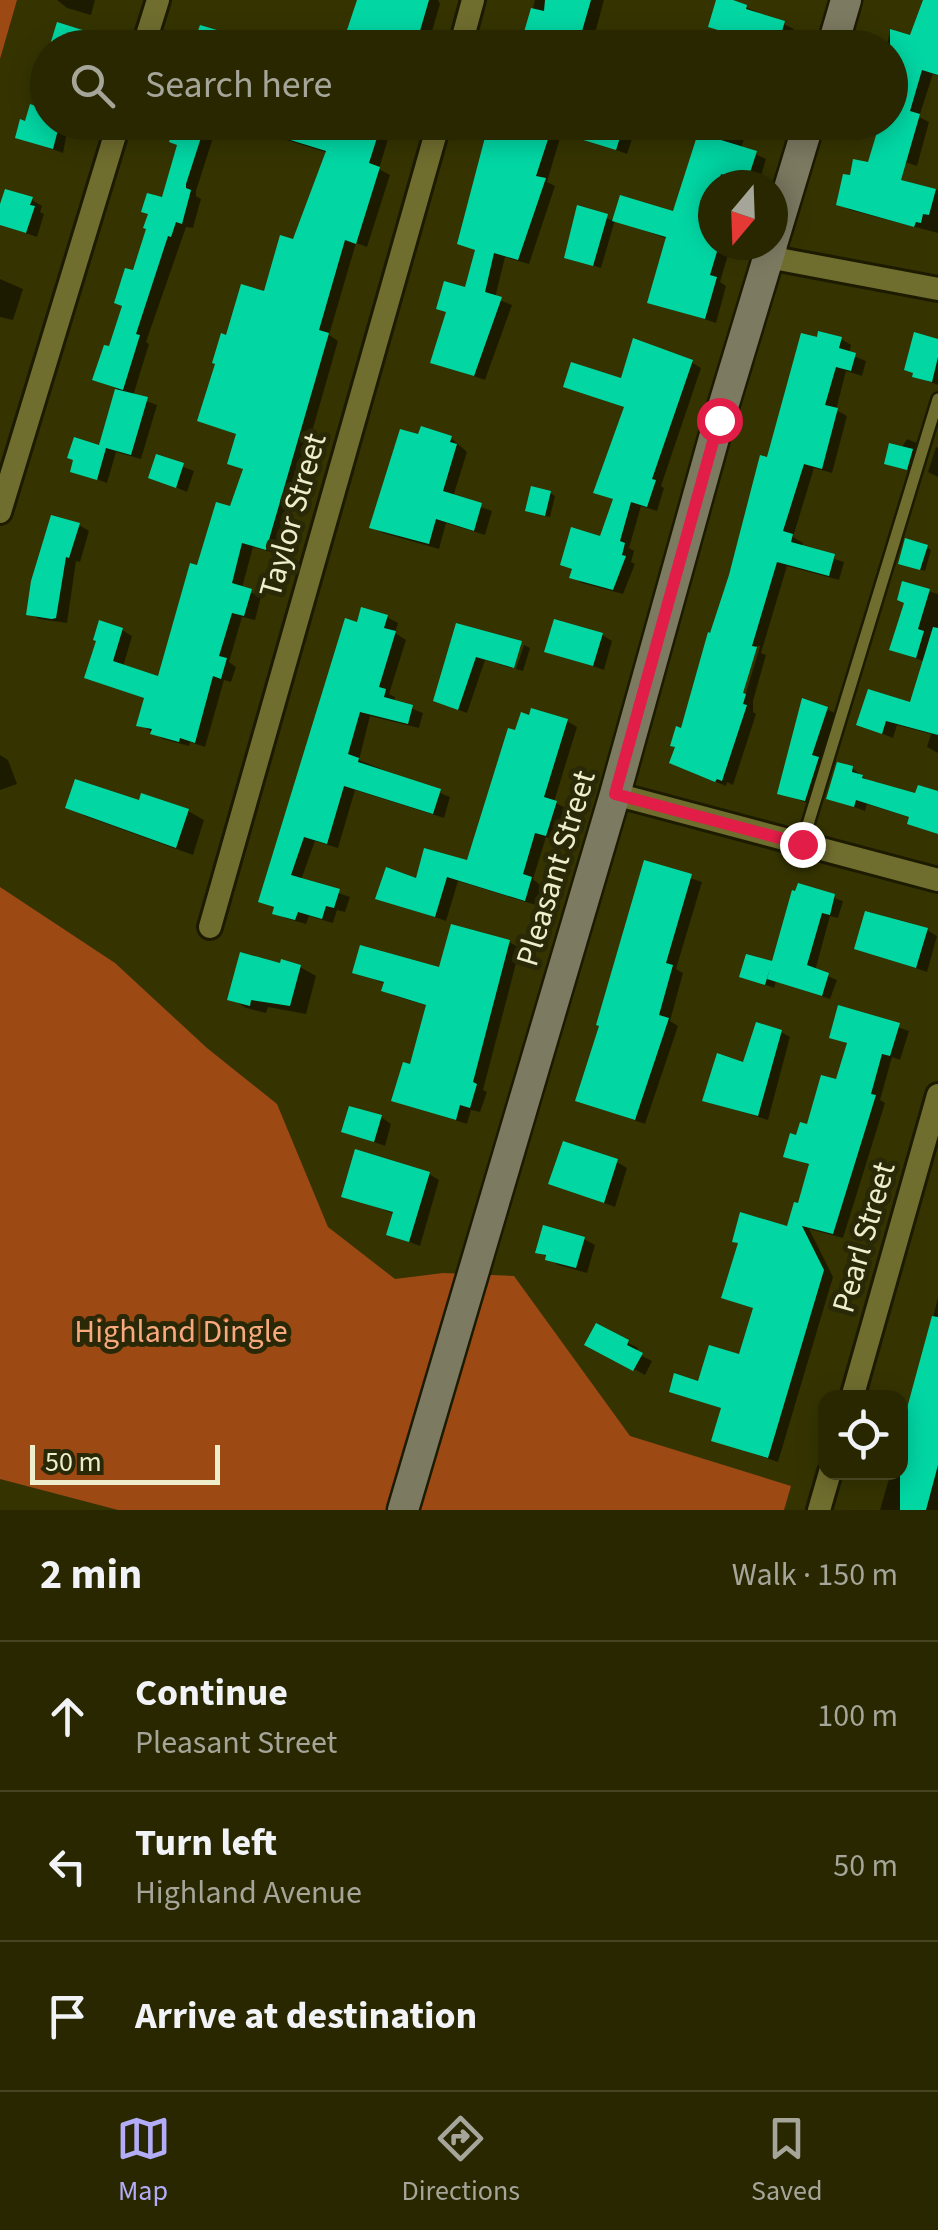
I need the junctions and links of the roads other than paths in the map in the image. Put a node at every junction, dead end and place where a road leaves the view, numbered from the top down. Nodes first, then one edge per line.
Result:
1 (158, 0) edge
2 (472, 0) edge
3 (846, 0) edge
4 (149, 30) edge
5 (464, 30) edge
6 (837, 30) edge
7 (114, 140) edge
8 (434, 140) edge
9 (804, 140) edge
10 (788, 192) edge
11 (788, 252) edge
12 (767, 260) edge
13 (938, 289) edge
14 (938, 399) edge
15 (0, 512) edge
16 (615, 794) junction
17 (802, 844) junction
18 (938, 880) edge
19 (210, 926) dead end
20 (938, 1095) edge
21 (854, 1390) edge
22 (828, 1480) edge
23 (403, 1510) edge
24 (819, 1510) edge

1 - 4 street
2 - 5 street
3 - 6 street
7 - 15 street
8 - 19 street, Taylor Street
9 - 10 street, Pleasant Street
11 - 13 street
12 - 16 street, Pleasant Street
14 - 17 lane
16 - 17 street
16 - 23 street, Pleasant Street
17 - 18 street
20 - 21 street, Pearl Street
22 - 24 street

